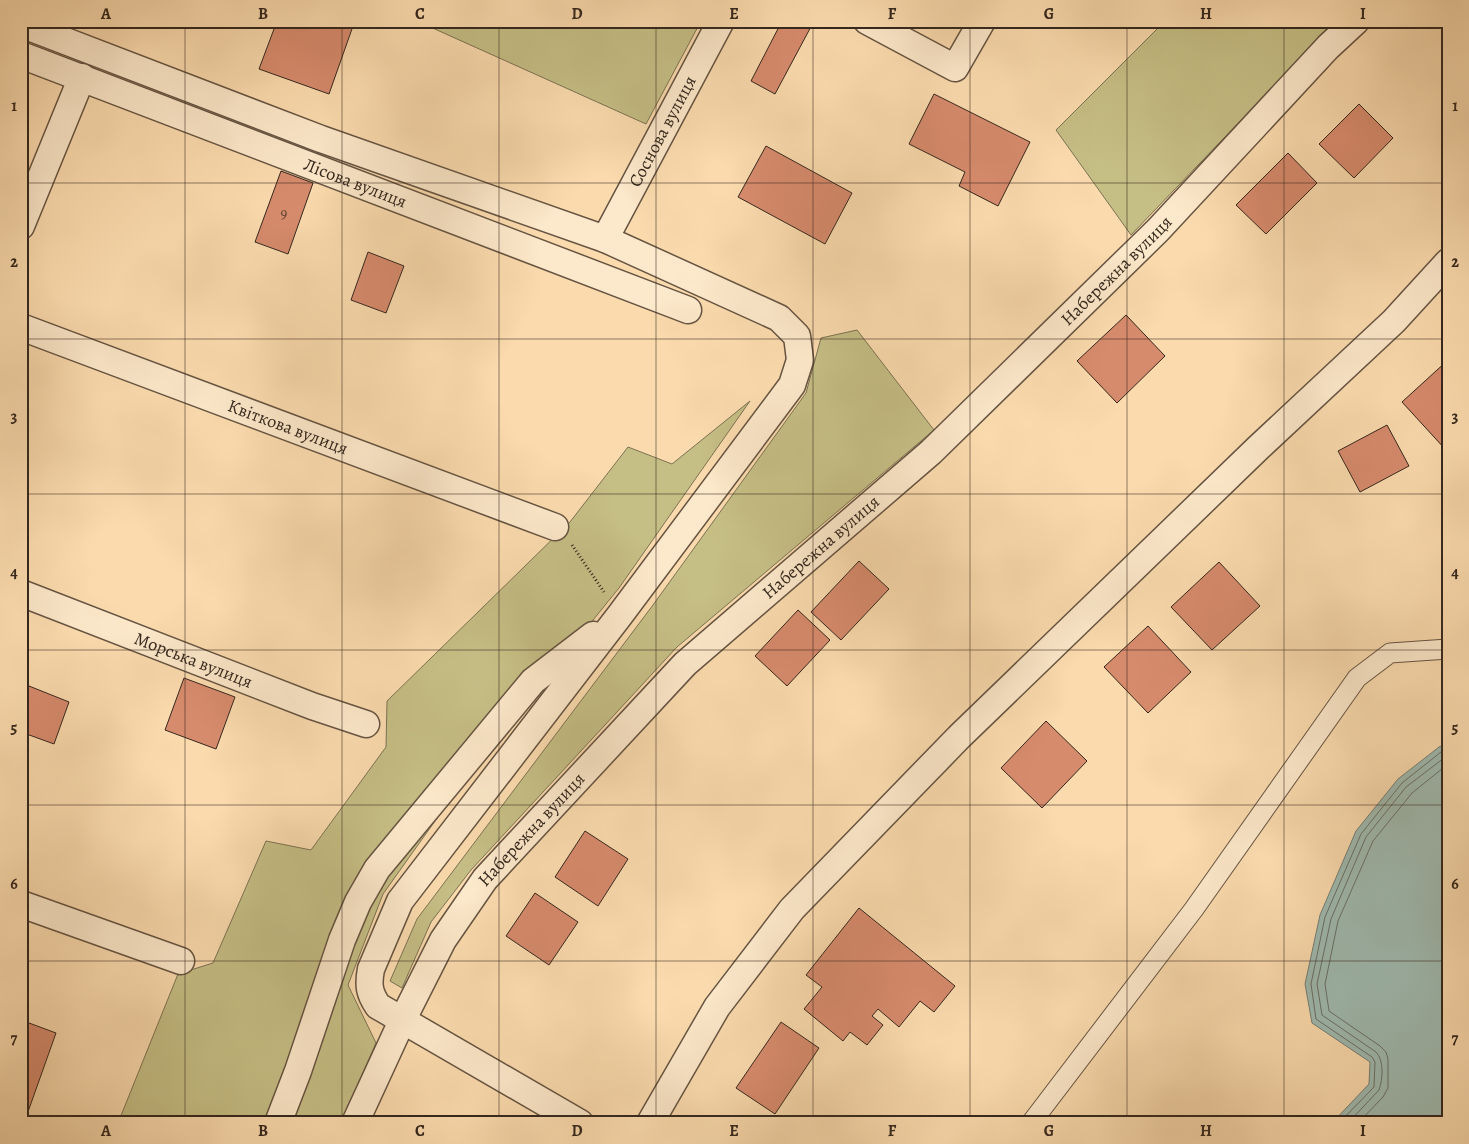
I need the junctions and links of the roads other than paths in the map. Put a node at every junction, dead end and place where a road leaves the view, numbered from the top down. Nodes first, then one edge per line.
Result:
1 (721, 21) edge
2 (867, 21) edge
3 (982, 21) edge
4 (1356, 21) edge
5 (21, 24) edge
6 (21, 55) edge
7 (82, 77) junction
8 (21, 226) edge
9 (604, 239) junction
10 (1448, 262) edge
11 (688, 310) dead end
12 (21, 327) edge
13 (555, 527) road end
14 (21, 593) edge
15 (620, 615) junction
16 (1448, 648) edge
17 (366, 724) dead end
18 (21, 904) edge
19 (181, 961) dead end
20 (402, 1021) junction
21 (278, 1123) edge
22 (355, 1123) edge
23 (580, 1123) edge
24 (650, 1123) edge
25 (1031, 1123) edge

1 - 9 street, Соснова вулиця
2 - 3 street
4 - 20 street, Набережна вулиця
5 - 9 street
6 - 7 street, Лісова вулиця
7 - 8 street
7 - 11 street, Лісова вулиця
9 - 15 street
10 - 24 street
12 - 13 street, Квіткова вулиця
14 - 17 street, Морська вулиця
15 - 20 street
15 - 21 street
16 - 25 street
18 - 19 street
20 - 22 street, Набережна вулиця
20 - 23 street

